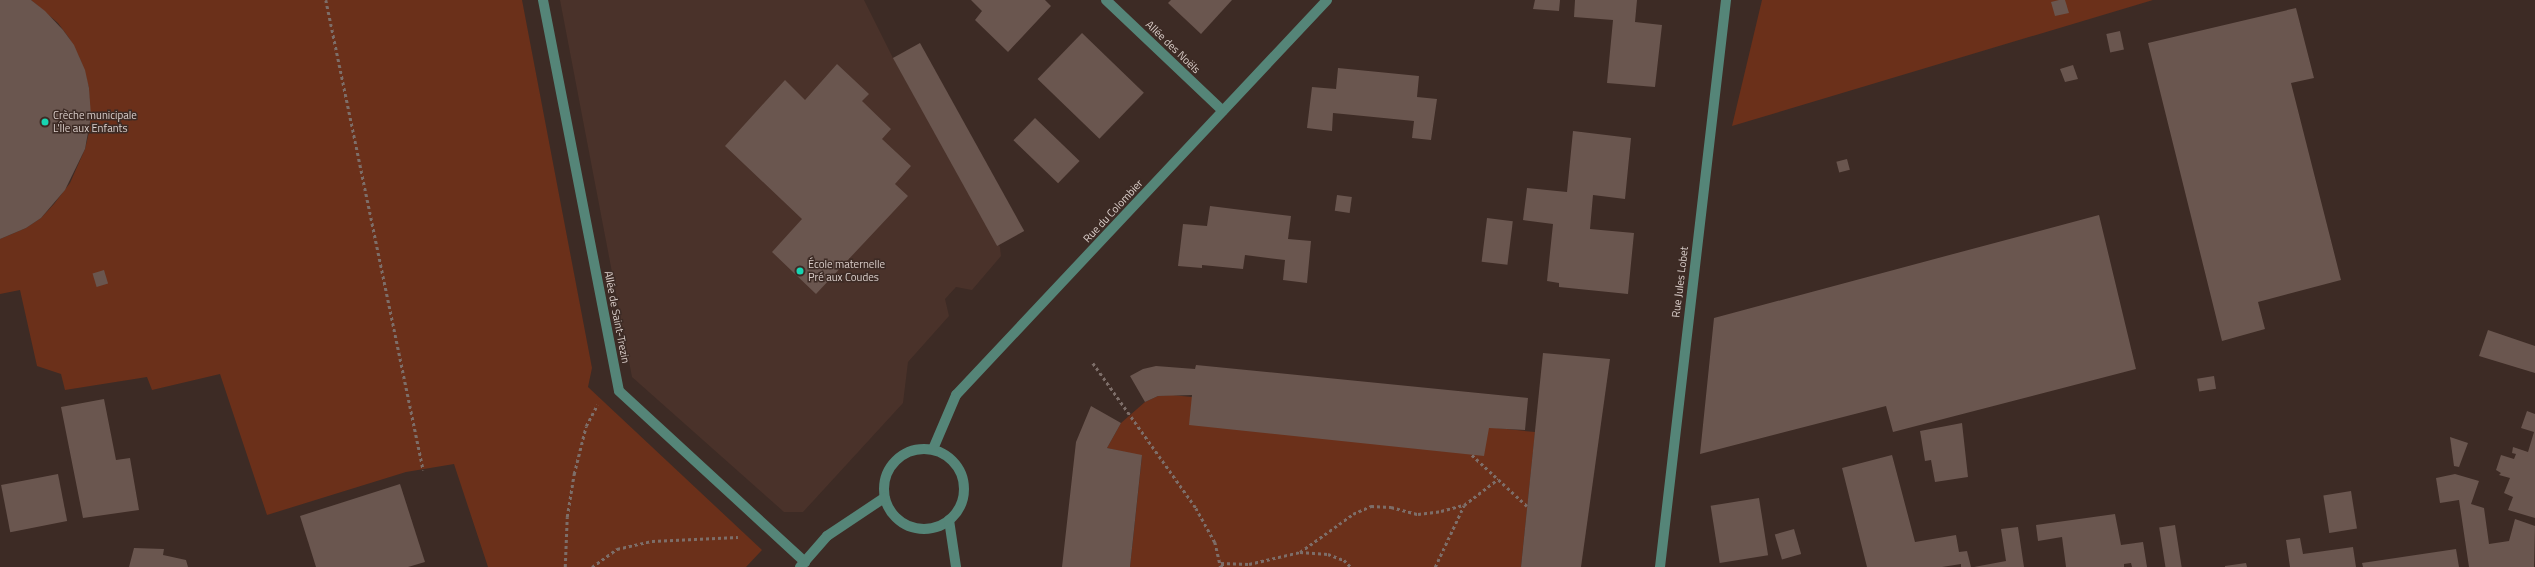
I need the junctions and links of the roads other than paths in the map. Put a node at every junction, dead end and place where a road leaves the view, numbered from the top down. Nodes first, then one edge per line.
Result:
1 (543, 0) edge
2 (1106, 0) edge
3 (1327, 0) edge
4 (1726, 0) edge
5 (1223, 111) junction
6 (933, 449) junction
7 (884, 498) junction
8 (949, 520) junction
9 (802, 564) edge
10 (956, 567) edge
11 (1660, 567) edge

1 - 9 street, Allée de Saint-Trezin
2 - 5 street, Allée des Noëls
3 - 5 street, Rue du Colombier
4 - 11 street, Rue Jules Lobet
5 - 6 street, Rue du Colombier
6 - 7 street
6 - 8 street
7 - 8 street
7 - 9 street
8 - 10 street

